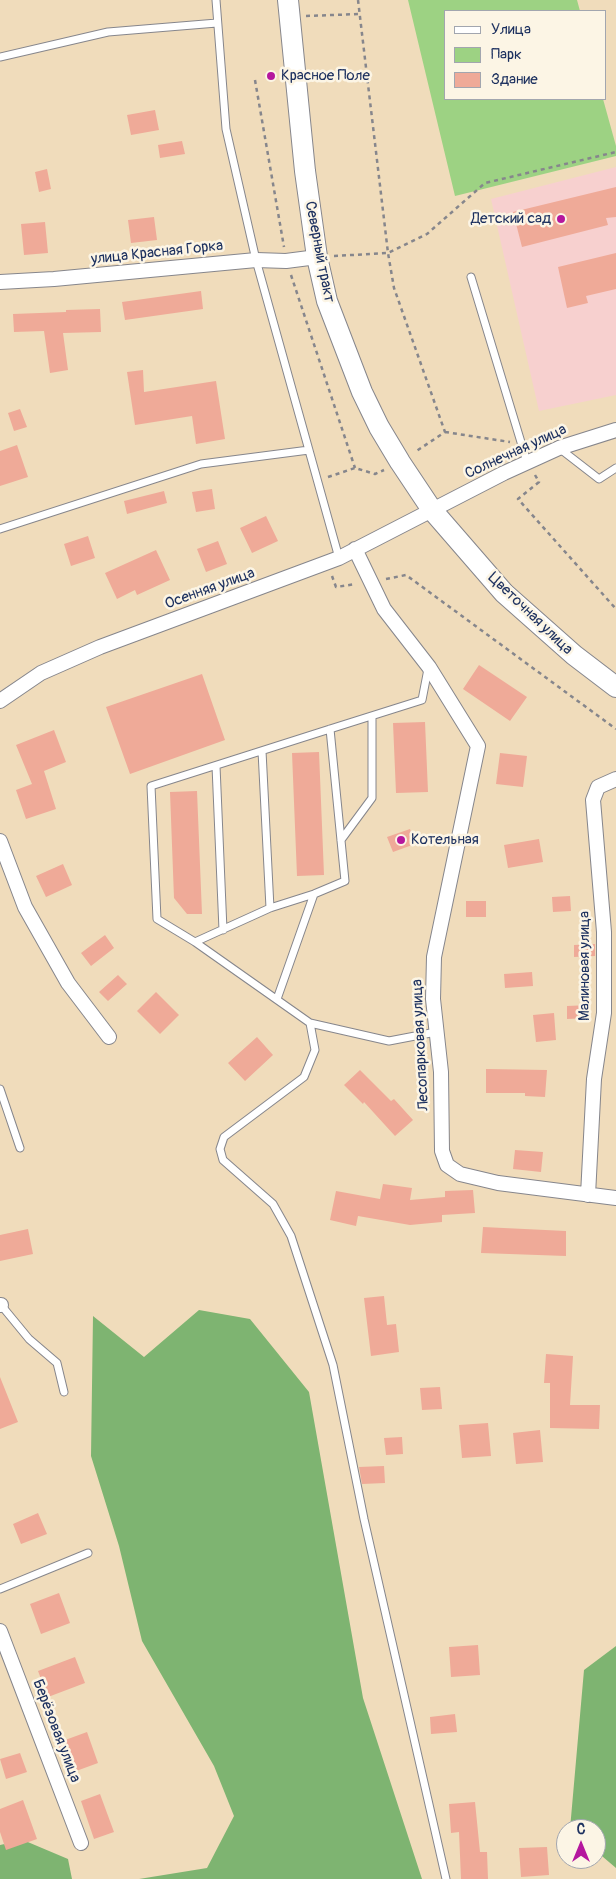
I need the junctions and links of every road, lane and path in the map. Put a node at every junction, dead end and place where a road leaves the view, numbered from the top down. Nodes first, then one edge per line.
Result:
1 (216, 0) edge
2 (288, 0) edge
3 (358, 0) edge
4 (360, 14) junction
5 (303, 16) dead end
6 (217, 24) junction
7 (0, 57) edge
8 (616, 152) edge
9 (388, 253) junction
10 (317, 257) junction
11 (256, 260) junction
12 (471, 277) dead end
13 (0, 282) edge
14 (616, 430) edge
15 (445, 432) junction
16 (522, 444) junction
17 (559, 448) junction
18 (309, 450) junction
19 (400, 462) junction
20 (527, 462) junction
21 (616, 468) edge
22 (317, 480) junction
23 (432, 510) junction
24 (0, 529) edge
25 (355, 549) junction
26 (333, 560) junction
27 (371, 581) junction
28 (616, 609) edge
29 (429, 667) junction
30 (616, 687) edge
31 (0, 700) edge
32 (372, 716) junction
33 (330, 729) junction
34 (616, 730) edge
35 (262, 751) junction
36 (216, 766) junction
37 (616, 779) edge
38 (341, 840) junction
39 (0, 841) edge
40 (314, 894) junction
41 (270, 908) junction
42 (224, 930) junction
43 (195, 942) junction
44 (277, 998) junction
45 (310, 1023) junction
46 (436, 1032) junction
47 (109, 1037) dead end
48 (0, 1089) edge
49 (20, 1148) dead end
50 (588, 1195) junction
51 (616, 1198) edge
52 (0, 1305) edge
53 (64, 1392) dead end
54 (88, 1553) dead end
55 (0, 1589) edge
56 (0, 1631) edge
57 (81, 1843) dead end
58 (446, 1879) edge

1 - 6 lane
2 - 10 main road, Северный тракт
3 - 4 path
4 - 5 path
4 - 9 path
6 - 7 lane
6 - 11 lane
8 - 9 path
9 - 10 path
9 - 15 path
10 - 11 street, улица Красная Горка
10 - 19 main road, Северный тракт
11 - 13 street, улица Красная Горка
11 - 18 lane
12 - 16 lane
14 - 17 street, Солнечная улица
15 - 16 path
15 - 19 path
16 - 20 lane
17 - 20 street, Солнечная улица
17 - 21 lane
18 - 22 lane
18 - 24 lane
19 - 22 path
19 - 23 main road, Северный тракт
20 - 23 street, Солнечная улица
20 - 28 path
22 - 26 lane
23 - 25 street, Осенняя улица
23 - 30 main road, Цветочная улица
25 - 26 street, Осенняя улица
25 - 27 street, Лесопарковая улица
26 - 27 path
26 - 31 street, Осенняя улица
27 - 29 street, Лесопарковая улица
27 - 34 path
29 - 32 lane
29 - 46 street, Лесопарковая улица
32 - 33 lane
32 - 38 lane
33 - 35 lane
33 - 38 lane
35 - 36 lane
35 - 41 lane
36 - 42 lane
36 - 43 lane
37 - 50 street, Малиновая улица
38 - 40 lane
39 - 47 street
40 - 41 lane
40 - 44 lane
41 - 42 lane
42 - 43 lane
43 - 44 lane
44 - 45 lane
45 - 46 lane
45 - 58 lane
46 - 50 street, Лесопарковая улица
48 - 49 lane
50 - 51 street, Лесопарковая улица
52 - 53 lane
54 - 55 lane
56 - 57 street, Берёзовая улица

